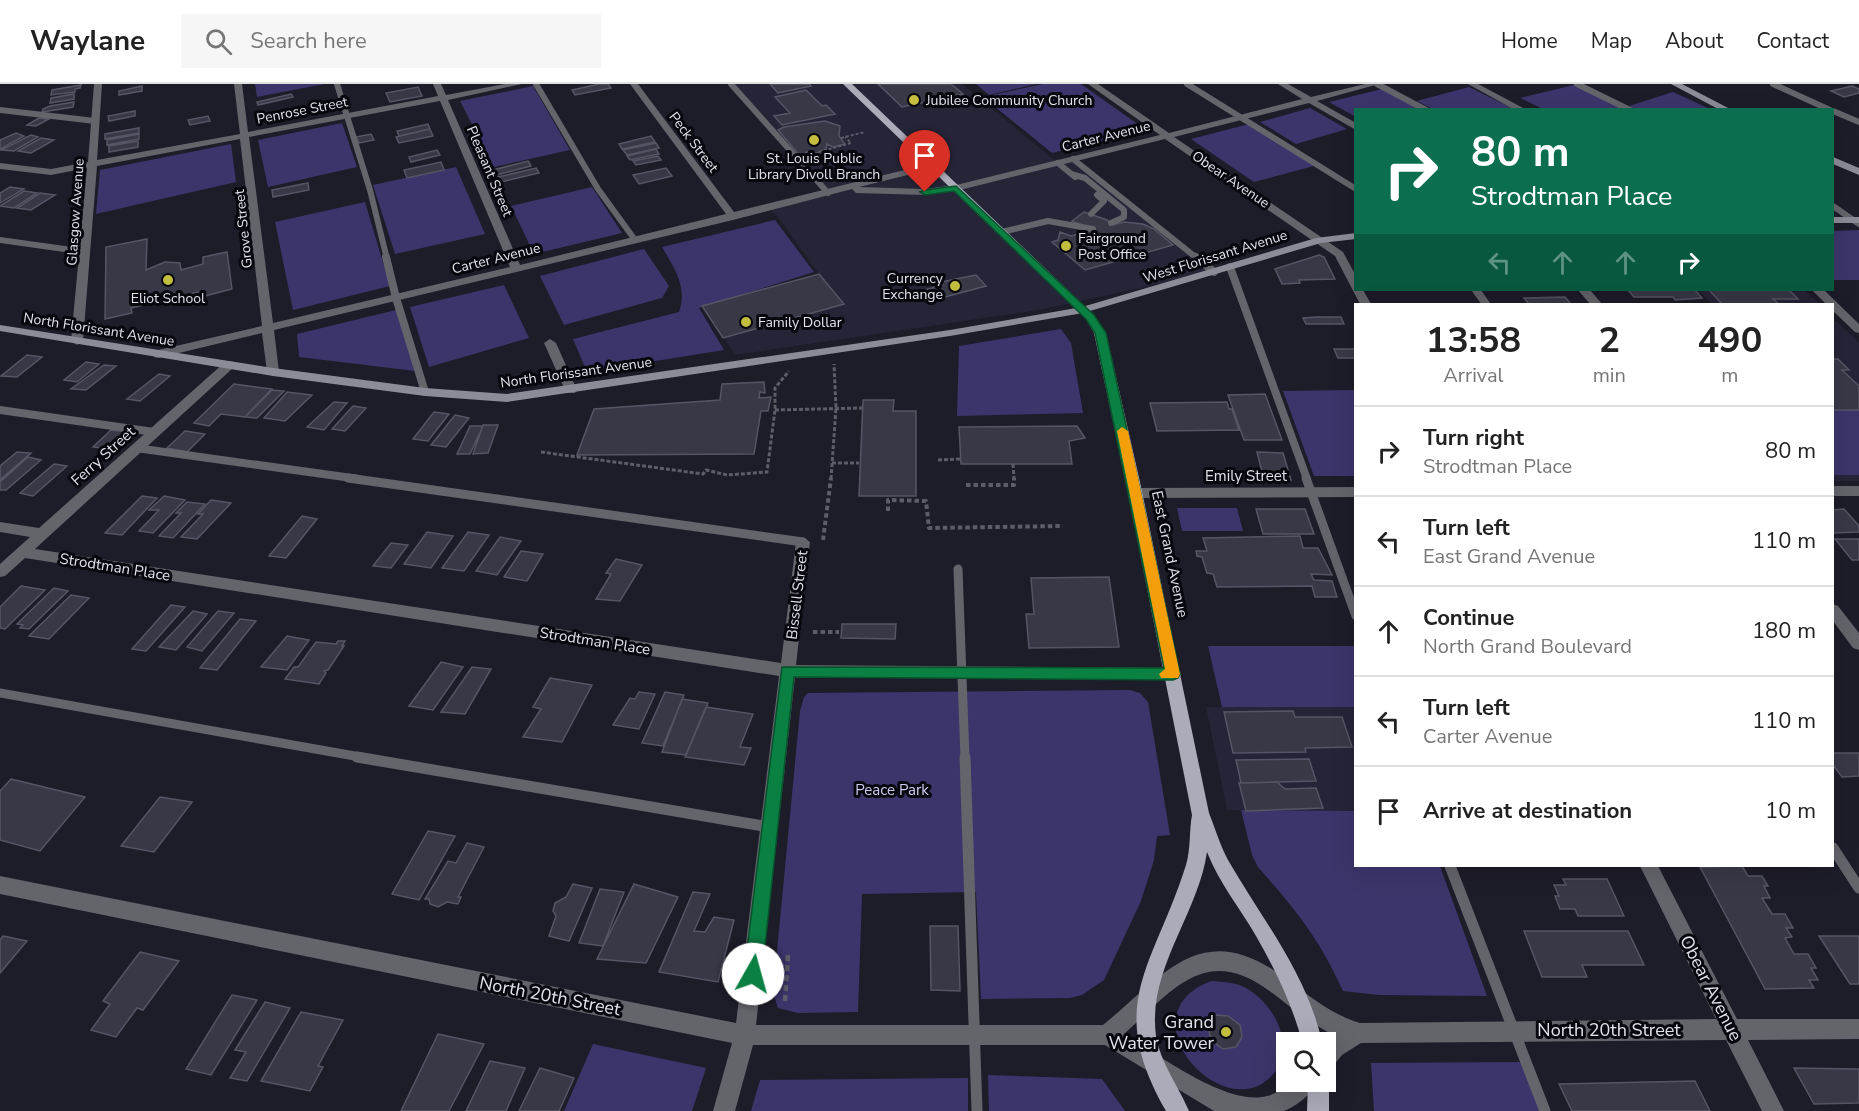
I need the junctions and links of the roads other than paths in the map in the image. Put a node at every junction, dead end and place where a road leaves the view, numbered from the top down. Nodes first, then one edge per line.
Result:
1 (98, 84) edge
2 (238, 84) edge
3 (337, 84) edge
4 (437, 84) edge
5 (518, 84) edge
6 (536, 84) edge
7 (634, 84) edge
8 (730, 84) edge
9 (847, 84) edge
10 (1092, 84) edge
11 (1187, 84) edge
12 (1282, 84) edge
13 (1376, 84) edge
14 (1472, 84) edge
15 (1577, 84) edge
16 (1674, 84) edge
17 (1773, 84) edge
18 (443, 97) junction
19 (1309, 100) junction
20 (1422, 108) edge
21 (1519, 108) edge
22 (1626, 108) edge
23 (1724, 108) edge
24 (1827, 108) edge
25 (0, 110) edge
26 (1834, 111) edge
27 (346, 116) junction
28 (1240, 117) junction
29 (95, 122) junction
30 (1859, 122) edge
31 (1354, 126) edge
32 (246, 135) junction
33 (1167, 136) junction
34 (1073, 159) junction
35 (1834, 160) edge
36 (93, 163) junction
37 (1058, 163) junction
38 (0, 165) edge
39 (933, 166) junction
40 (1859, 172) edge
41 (1071, 174) junction
42 (956, 188) junction
43 (1354, 188) edge
44 (841, 189) junction
45 (828, 192) junction
46 (1834, 207) edge
47 (1090, 214) dead end
48 (733, 217) junction
49 (1834, 220) edge
50 (1857, 221) edge
51 (1080, 223) dead end
52 (1111, 223) dead end
53 (1072, 227) junction
54 (1093, 229) dead end
55 (1002, 232) junction
56 (1354, 236) edge
57 (0, 240) edge
58 (635, 240) junction
59 (1320, 240) junction
60 (86, 252) junction
61 (1230, 267) junction
62 (516, 269) junction
63 (1214, 272) junction
64 (1354, 282) edge
65 (1585, 291) edge
66 (1819, 291) edge
67 (396, 298) junction
68 (1595, 303) edge
69 (1831, 303) edge
70 (1834, 306) edge
71 (1083, 310) junction
72 (0, 328) edge
73 (267, 329) junction
74 (1859, 330) edge
75 (77, 341) junction
76 (550, 343) dead end
77 (158, 354) junction
78 (229, 365) junction
79 (273, 372) junction
80 (571, 390) junction
81 (425, 392) junction
82 (0, 410) edge
83 (154, 432) junction
84 (136, 448) junction
85 (1834, 490) edge
86 (1859, 491) edge
87 (1354, 492) edge
88 (1136, 493) junction
89 (1312, 493) junction
90 (0, 527) edge
91 (42, 534) junction
92 (803, 542) joint
93 (22, 552) junction
94 (958, 569) dead end
95 (0, 572) edge
96 (1354, 610) edge
97 (1834, 611) edge
98 (1859, 644) edge
99 (788, 671) junction
100 (961, 672) junction
101 (1173, 674) junction
102 (0, 693) edge
103 (1200, 813) junction
104 (769, 827) junction
105 (1834, 850) edge
106 (1450, 867) edge
107 (1650, 867) edge
108 (0, 885) edge
109 (1859, 888) edge
110 (1146, 1000) junction
111 (1298, 1003) junction
112 (1859, 1029) edge
113 (1513, 1030) junction
114 (1732, 1030) junction
115 (1310, 1032) edge
116 (1359, 1033) junction
117 (745, 1035) junction
118 (1107, 1035) junction
119 (975, 1036) junction
120 (1336, 1047) edge
121 (1152, 1060) junction
122 (1295, 1092) edge
123 (1317, 1092) edge
124 (724, 1111) edge
125 (977, 1111) edge
126 (1178, 1111) edge
127 (1318, 1111) edge
128 (1545, 1111) edge
129 (1773, 1111) edge

1 - 29 street, Glasgow Avenue
2 - 32 street, Grove Street
3 - 27 lane
4 - 18 street, Pleasant Street
5 - 18 street, Penrose Street
6 - 58 lane
7 - 48 street, Peck Street
8 - 45 lane
9 - 39 main road, East Grand Avenue
10 - 33 street, Obear Avenue
11 - 28 lane
12 - 19 street
13 - 19 street, Carter Avenue
13 - 20 lane
14 - 21 street
15 - 22 lane
16 - 23 main road
17 - 24 lane
18 - 27 street, Penrose Street
18 - 62 street, Pleasant Street
19 - 28 street, Carter Avenue
19 - 31 street
25 - 29 lane
26 - 30 lane
27 - 32 street, Penrose Street
27 - 67 lane
28 - 33 street, Carter Avenue
28 - 43 lane
29 - 36 street, Glasgow Avenue
32 - 36 street, Penrose Street
32 - 73 street, Grove Street
33 - 34 street, Carter Avenue
33 - 59 street, Obear Avenue
34 - 37 street, Carter Avenue
34 - 63 lane
35 - 40 main road
36 - 38 street, Penrose Street
36 - 60 street, Glasgow Avenue
37 - 41 lane
37 - 42 street, Carter Avenue
39 - 42 main road, East Grand Avenue
39 - 44 street, Carter Avenue
41 - 47 lane
41 - 52 lane
42 - 44 street, Carter Avenue
42 - 55 main road, East Grand Avenue
44 - 45 street, Carter Avenue
45 - 48 street, Carter Avenue
46 - 50 lane
48 - 58 street, Carter Avenue
49 - 50 main road
51 - 53 lane
53 - 54 lane
53 - 55 lane
55 - 71 main road, East Grand Avenue
56 - 59 main road, West Florissant Avenue
57 - 60 lane
58 - 62 street, Carter Avenue
59 - 61 main road, West Florissant Avenue
59 - 64 street, Obear Avenue
60 - 75 street, Glasgow Avenue
61 - 63 main road, West Florissant Avenue
61 - 89 lane
62 - 67 street, Carter Avenue
63 - 71 main road, West Florissant Avenue
65 - 68 street
66 - 69 street
67 - 73 street, Carter Avenue
67 - 81 lane
70 - 74 street
71 - 80 main road, North Florissant Avenue
71 - 88 main road, East Grand Avenue
72 - 75 main road, North Florissant Avenue
73 - 77 street, Carter Avenue
73 - 79 street, Grove Street
75 - 77 main road, North Florissant Avenue
76 - 80 street
77 - 78 main road, North Florissant Avenue
78 - 79 main road, North Florissant Avenue
78 - 83 street, Ferry Street
79 - 81 main road, North Florissant Avenue
80 - 81 main road, North Florissant Avenue
82 - 83 lane
83 - 84 street, Ferry Street
84 - 91 street, Ferry Street
84 - 92 lane
85 - 86 street
87 - 89 street, Emily Street
88 - 89 street, Emily Street
88 - 101 main road, East Grand Avenue
89 - 96 lane
90 - 91 street
91 - 93 street, Ferry Street
92 - 99 street, Bissell Street
93 - 95 street, Ferry Street
93 - 99 street, Strodtman Place
94 - 100 lane
97 - 98 street
99 - 100 street, Strodtman Place
99 - 104 street, Bissell Street
100 - 101 street, Strodtman Place
100 - 119 lane
101 - 103 main road, East Grand Avenue
102 - 104 lane
103 - 110 main road, East Grand Avenue
103 - 111 main road, East Grand Avenue
104 - 117 street, Bissell Street
105 - 109 lane
106 - 113 lane
107 - 114 street, Obear Avenue
108 - 117 street, North 20th Street
110 - 111 street, North 20th Street
110 - 118 street, North 20th Street
110 - 121 main road, East Grand Avenue
111 - 115 main road, East Grand Avenue
111 - 116 street, North 20th Street
112 - 114 street, North 20th Street
113 - 114 street, North 20th Street
113 - 116 street, North 20th Street
113 - 128 lane
114 - 129 street, Obear Avenue
116 - 120 street
117 - 119 street, North 20th Street
117 - 124 street, Bissell Street
118 - 119 street, North 20th Street
118 - 121 street, North 20th Street
119 - 125 lane
121 - 122 street, North 20th Street
121 - 126 main road, East Grand Avenue
123 - 127 main road

